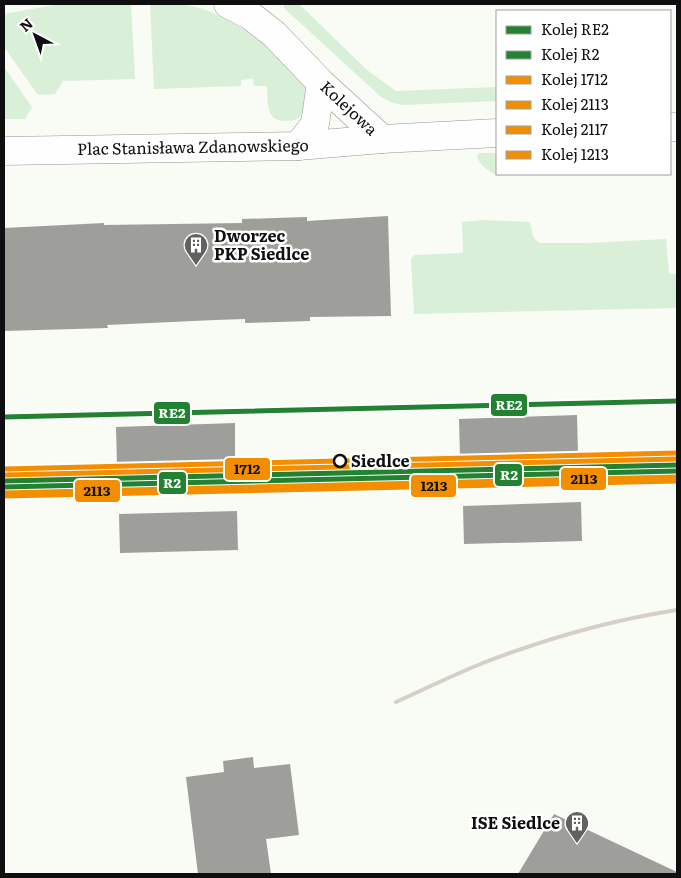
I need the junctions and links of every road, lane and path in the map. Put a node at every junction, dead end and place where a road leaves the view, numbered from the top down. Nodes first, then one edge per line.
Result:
1 (228, 4) edge
2 (321, 83) junction
3 (496, 133) edge
4 (382, 139) junction
5 (298, 146) junction
6 (4, 151) edge

1 - 2 street, Kolejowa
2 - 4 street, Kolejowa
2 - 5 street
3 - 4 street, Kolejowa
4 - 5 street, Plac Stanisława Zdanowskiego
5 - 6 street, Plac Stanisława Zdanowskiego

